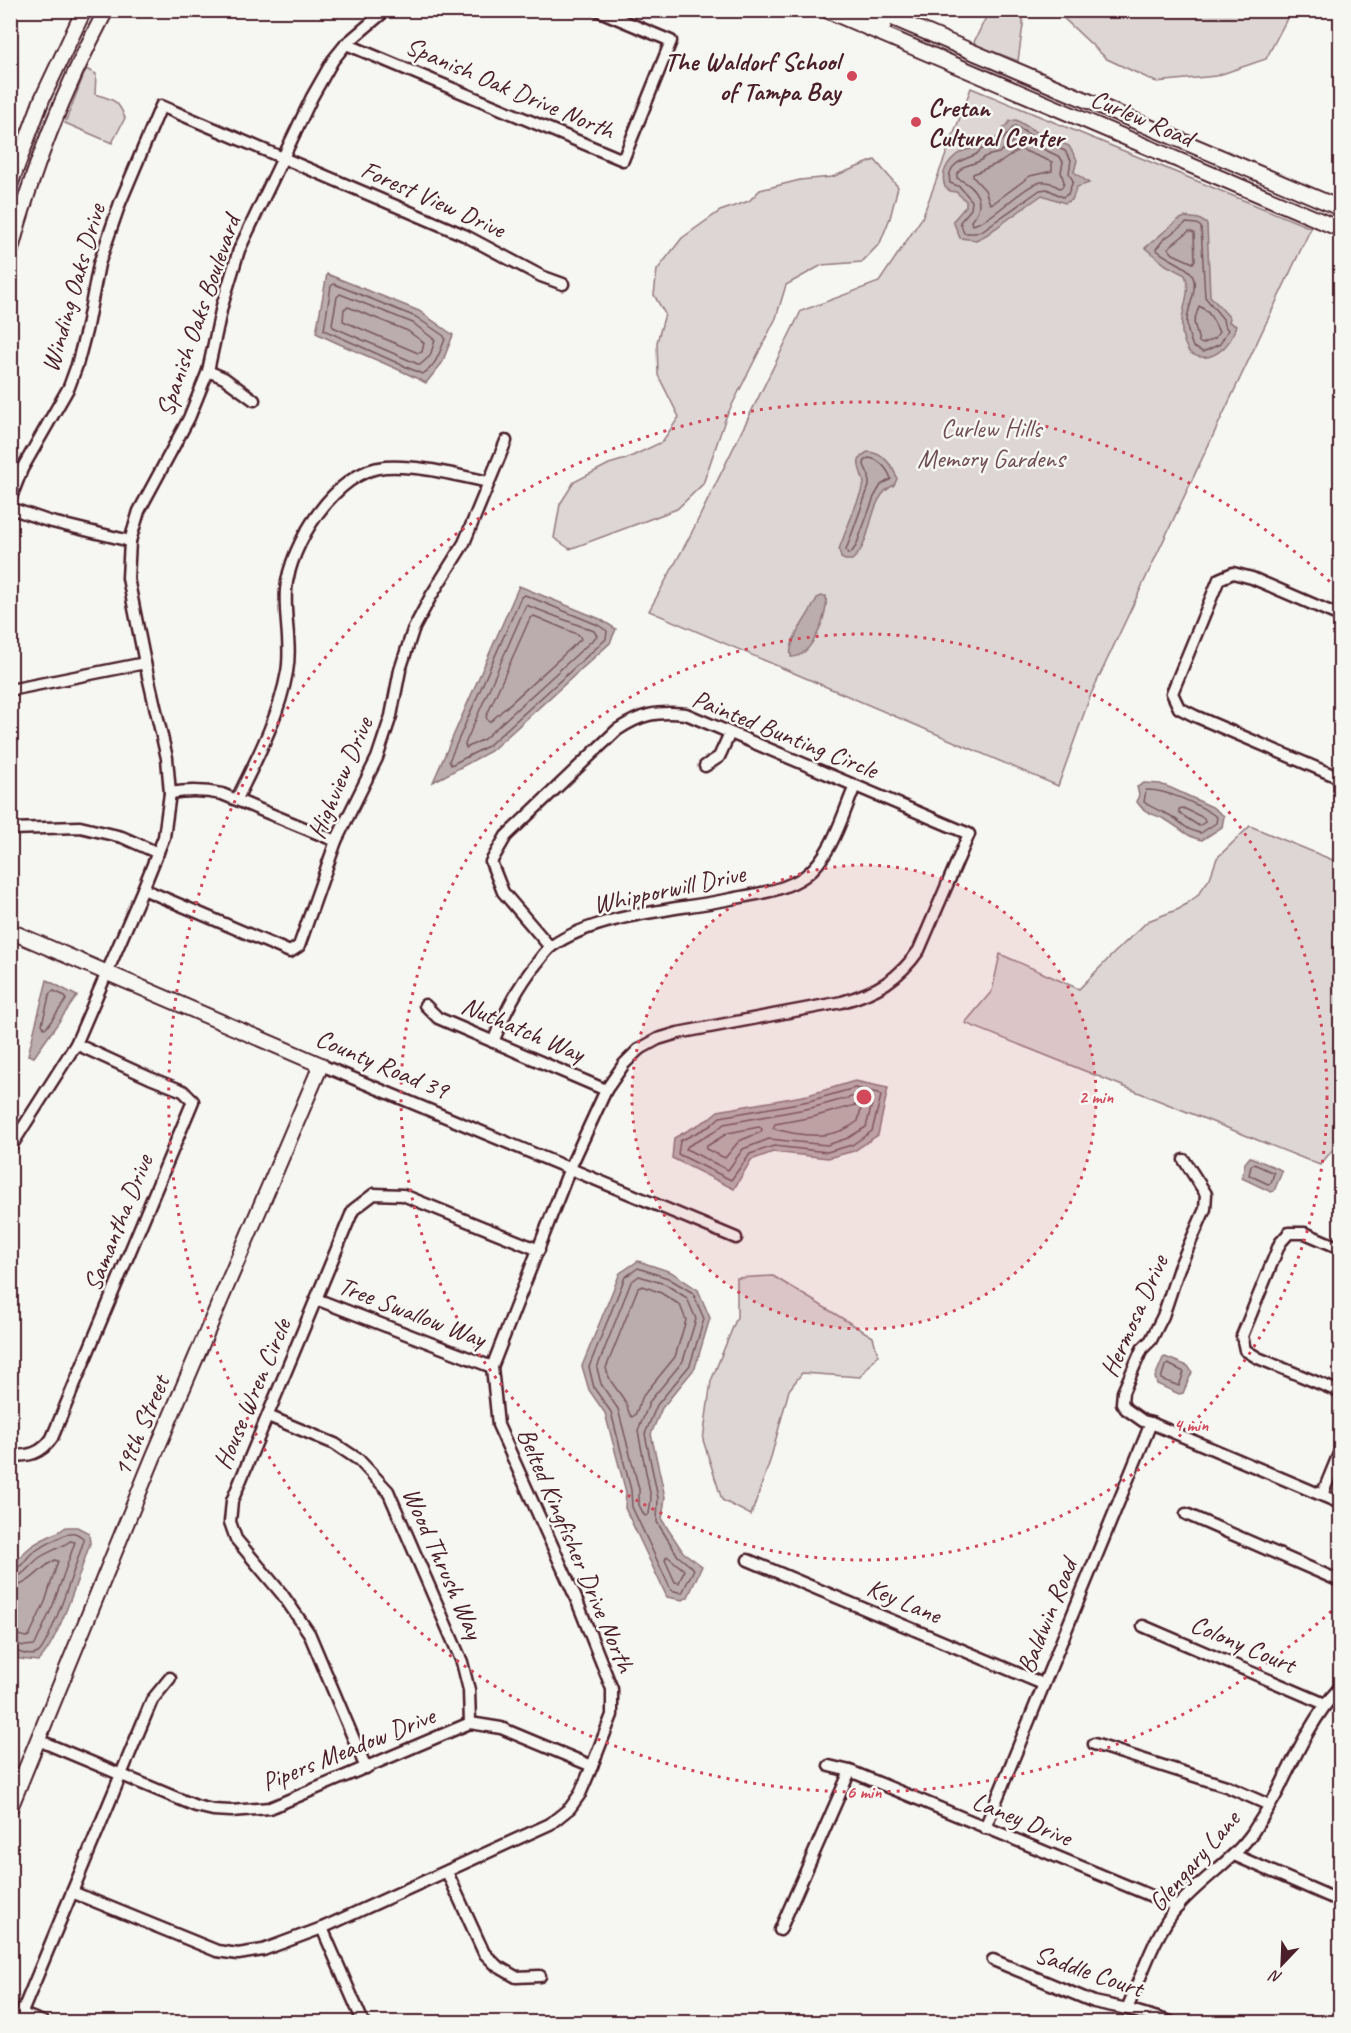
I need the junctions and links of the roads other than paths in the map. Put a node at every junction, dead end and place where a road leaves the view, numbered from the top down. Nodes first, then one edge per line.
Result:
1 (84, 10) edge
2 (106, 10) edge
3 (386, 10) edge
4 (597, 10) edge
5 (826, 10) edge
6 (849, 10) edge
7 (874, 10) edge
8 (908, 17) edge
9 (346, 44) junction
10 (283, 157) junction
11 (10, 185) edge
12 (1341, 208) edge
13 (1341, 229) edge
14 (10, 253) edge
15 (563, 284) dead end
16 (208, 371) junction
17 (254, 400) dead end
18 (506, 441) dead end
19 (489, 482) junction
20 (10, 500) edge
21 (10, 508) edge
22 (130, 541) junction
23 (1341, 616) edge
24 (145, 663) junction
25 (10, 690) edge
26 (730, 732) junction
27 (705, 766) dead end
28 (1341, 778) edge
29 (855, 786) junction
30 (170, 793) junction
31 (237, 799) junction
32 (10, 829) edge
33 (969, 834) joint
34 (336, 841) junction
35 (158, 853) junction
36 (143, 889) junction
37 (10, 931) edge
38 (550, 947) junction
39 (108, 972) junction
40 (425, 1005) dead end
41 (493, 1042) junction
42 (76, 1044) junction
43 (321, 1065) junction
44 (606, 1090) junction
45 (10, 1148) edge
46 (1184, 1160) dead end
47 (570, 1168) junction
48 (736, 1238) dead end
49 (1341, 1248) edge
50 (539, 1250) junction
51 (316, 1299) junction
52 (492, 1367) junction
53 (1341, 1392) edge
54 (268, 1416) junction
55 (1151, 1423) junction
56 (1341, 1450) edge
57 (10, 1456) edge
58 (1322, 1495) junction
59 (1341, 1503) edge
60 (1186, 1514) dead end
61 (748, 1560) dead end
62 (1341, 1581) edge
63 (1143, 1626) dead end
64 (170, 1678) dead end
65 (1043, 1684) junction
66 (1341, 1687) edge
67 (1325, 1704) junction
68 (470, 1723) junction
69 (38, 1740) junction
70 (1094, 1744) dead end
71 (592, 1766) junction
72 (829, 1766) dead end
73 (366, 1768) junction
74 (850, 1771) junction
75 (120, 1774) junction
76 (1269, 1805) junction
77 (10, 1808) edge
78 (985, 1828) junction
79 (1233, 1855) junction
80 (447, 1872) junction
81 (72, 1892) junction
82 (1341, 1901) edge
83 (1178, 1907) junction
84 (322, 1928) junction
85 (780, 1930) dead end
86 (993, 1960) dead end
87 (540, 1976) dead end
88 (1127, 2009) junction
89 (20, 2018) edge
90 (43, 2022) edge
91 (363, 2022) edge
92 (1171, 2022) edge

1 - 11 main road
2 - 14 main road
3 - 9 street, Spanish Oaks Boulevard
4 - 9 street, Spanish Oak Drive North
5 - 13 main road, Curlew Road
6 - 8 main road
7 - 8 main road, Curlew Road
8 - 12 main road, Curlew Road
9 - 10 street, Spanish Oaks Boulevard
10 - 15 street, Forest View Drive
10 - 16 street, Spanish Oaks Boulevard
10 - 20 street, Winding Oaks Drive
16 - 17 street
16 - 22 street, Spanish Oaks Boulevard
18 - 19 street, Highview Drive
19 - 31 street
19 - 34 street, Highview Drive
21 - 22 street
22 - 24 street, Spanish Oaks Boulevard
23 - 28 street
24 - 25 street
24 - 30 street, Spanish Oaks Boulevard
26 - 27 street
26 - 29 street, Painted Bunting Circle
26 - 38 street, Painted Bunting Circle
29 - 33 street, Painted Bunting Circle
29 - 38 street, Whipporwill Drive
30 - 31 street
30 - 35 street, Spanish Oaks Boulevard
31 - 34 street
32 - 35 street
33 - 44 street, Belted Kingfisher Drive North
34 - 36 street, Highview Drive
35 - 36 street, Spanish Oaks Boulevard
36 - 39 street, Spanish Oaks Boulevard
37 - 39 main road, County Road 39
38 - 41 street, Whipporwill Drive
39 - 42 street, Spanish Oaks Boulevard
39 - 43 main road, County Road 39
40 - 41 street, Nuthatch Way
41 - 44 street, Nuthatch Way
42 - 45 street, Spanish Oaks Boulevard
42 - 57 street, Samantha Drive
43 - 47 street, County Road 39
43 - 69 main road, 19th Street
44 - 47 street, Belted Kingfisher Drive North
46 - 55 street, Hermosa Drive
47 - 48 street, County Road 39
47 - 50 street, Belted Kingfisher Drive North
49 - 53 street
50 - 51 street, House Wren Circle
50 - 52 street, Belted Kingfisher Drive North
51 - 52 street, Tree Swallow Way
51 - 54 street, House Wren Circle
52 - 71 street, Belted Kingfisher Drive North
54 - 68 street, Wood Thrush Way
54 - 73 street, House Wren Circle
55 - 58 street, Hermosa Drive
55 - 65 street, Baldwin Road
56 - 58 street
58 - 59 street, Hermosa Drive
60 - 62 street
61 - 65 street, Key Lane
63 - 67 street, Colony Court
64 - 75 street
65 - 78 street, Baldwin Road
66 - 67 street, Glengary Lane
67 - 76 street, Glengary Lane
68 - 71 street
68 - 73 street, Pipers Meadow Drive
69 - 75 street, Pipers Meadow Drive
69 - 77 main road, 19th Street
70 - 76 street
71 - 80 street, Belted Kingfisher Drive North
72 - 74 street, Laney Drive
73 - 75 street, Pipers Meadow Drive
74 - 78 street, Laney Drive
74 - 85 street
75 - 81 street
76 - 79 street, Glengary Lane
78 - 83 street, Laney Drive
79 - 82 street
79 - 83 street, Glengary Lane
80 - 84 street, Belted Kingfisher Drive North
80 - 87 street
81 - 84 street, Belted Kingfisher Drive North
81 - 89 street
83 - 88 street, Glengary Lane
84 - 91 street
86 - 88 street, Saddle Court
88 - 92 street, Saddle Court
89 - 90 street

